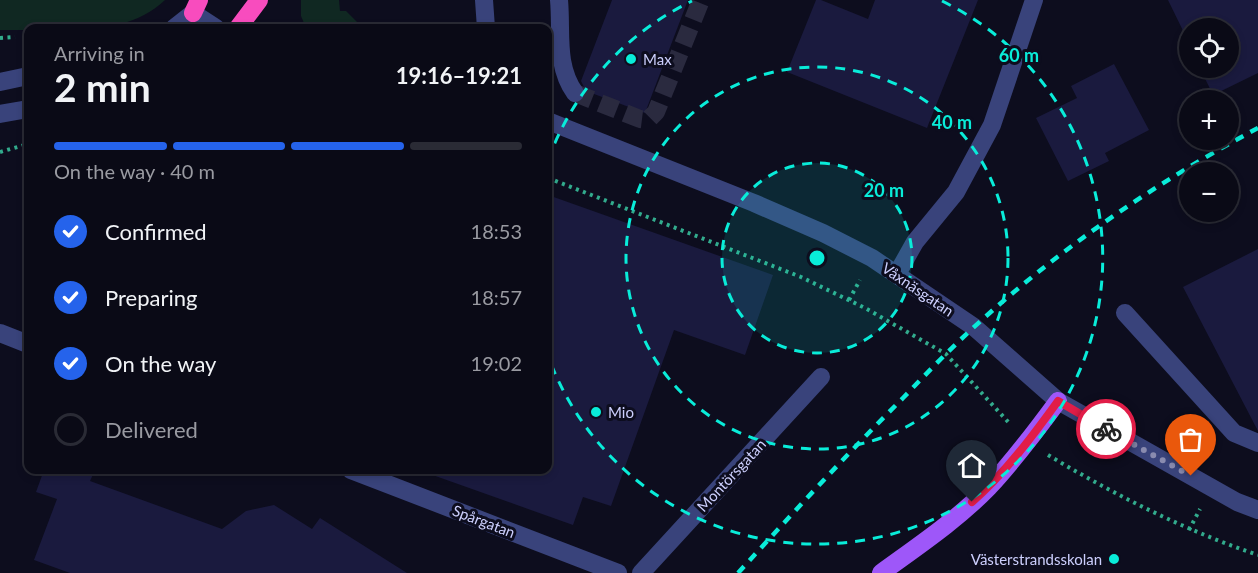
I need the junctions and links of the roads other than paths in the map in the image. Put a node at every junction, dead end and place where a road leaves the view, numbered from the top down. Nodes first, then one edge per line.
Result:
1 (259, 0) edge
2 (484, 0) edge
3 (559, 0) edge
4 (1034, 0) edge
5 (196, 6) edge
6 (178, 24) edge
7 (212, 24) edge
8 (241, 24) edge
9 (486, 24) edge
10 (24, 77) edge
11 (0, 82) edge
12 (575, 93) tunnel mouth
13 (24, 110) edge
14 (0, 114) edge
15 (552, 123) edge
16 (897, 274) junction
17 (1125, 313) dead end
18 (0, 333) edge
19 (24, 342) edge
20 (821, 377) dead end
21 (1058, 401) junction
22 (1258, 443) edge
23 (361, 474) edge
24 (1258, 510) edge
25 (618, 573) edge
26 (641, 573) edge
27 (881, 573) edge

1 - 8 highway
2 - 9 street
3 - 12 street
4 - 16 street
5 - 6 street
5 - 7 street
10 - 11 street
13 - 14 street
15 - 16 street, Våxnäsgatan
16 - 21 street, Våxnäsgatan
17 - 22 street
18 - 19 street
20 - 26 street, Montörsgatan
21 - 24 street, Våxnäsgatan
21 - 27 main road
23 - 25 street, Spårgatan

